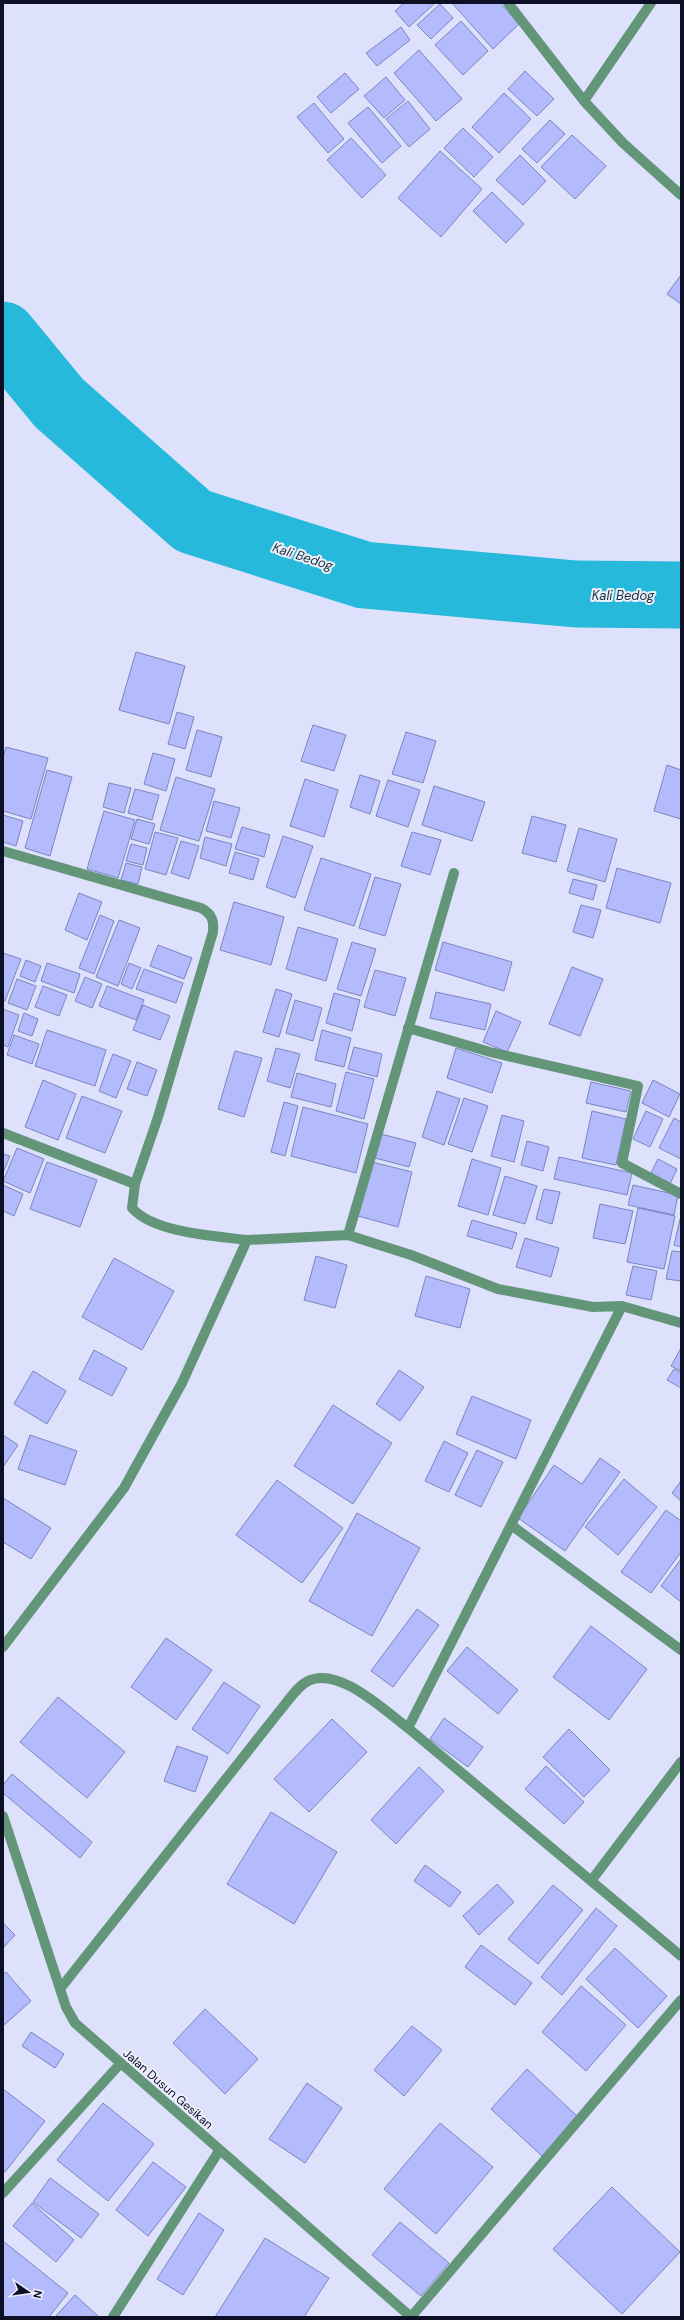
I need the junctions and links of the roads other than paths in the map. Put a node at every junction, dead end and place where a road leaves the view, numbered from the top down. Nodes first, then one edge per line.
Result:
1 (508, 3) edge
2 (651, 3) edge
3 (584, 101) junction
4 (681, 195) edge
5 (3, 851) edge
6 (454, 873) dead end
7 (408, 1028) junction
8 (3, 1133) edge
9 (135, 1184) junction
10 (681, 1194) edge
11 (348, 1235) junction
12 (247, 1240) junction
13 (622, 1306) junction
14 (681, 1324) edge
15 (511, 1525) junction
16 (3, 1647) edge
17 (681, 1650) edge
18 (408, 1728) junction
19 (681, 1762) edge
20 (3, 1816) edge
21 (591, 1881) junction
22 (681, 1956) edge
23 (60, 1989) junction
24 (681, 2000) edge
25 (120, 2064) junction
26 (219, 2151) junction
27 (3, 2193) edge
28 (112, 2317) edge
29 (411, 2317) edge

1 - 3 street
2 - 3 street
3 - 4 street
5 - 9 street
6 - 7 street
7 - 10 street
7 - 11 street
8 - 9 street
9 - 12 street
11 - 12 street
11 - 13 street
12 - 16 street
13 - 14 street
13 - 15 street
15 - 17 street
15 - 18 street
18 - 21 street
18 - 23 street
19 - 21 street
20 - 23 street, Jalan Dusun Gesikan
21 - 22 street
23 - 25 street, Jalan Dusun Gesikan
24 - 29 street
25 - 26 street, Jalan Dusun Gesikan
25 - 27 street
26 - 28 street
26 - 29 street, Jalan Dusun Gesikan

